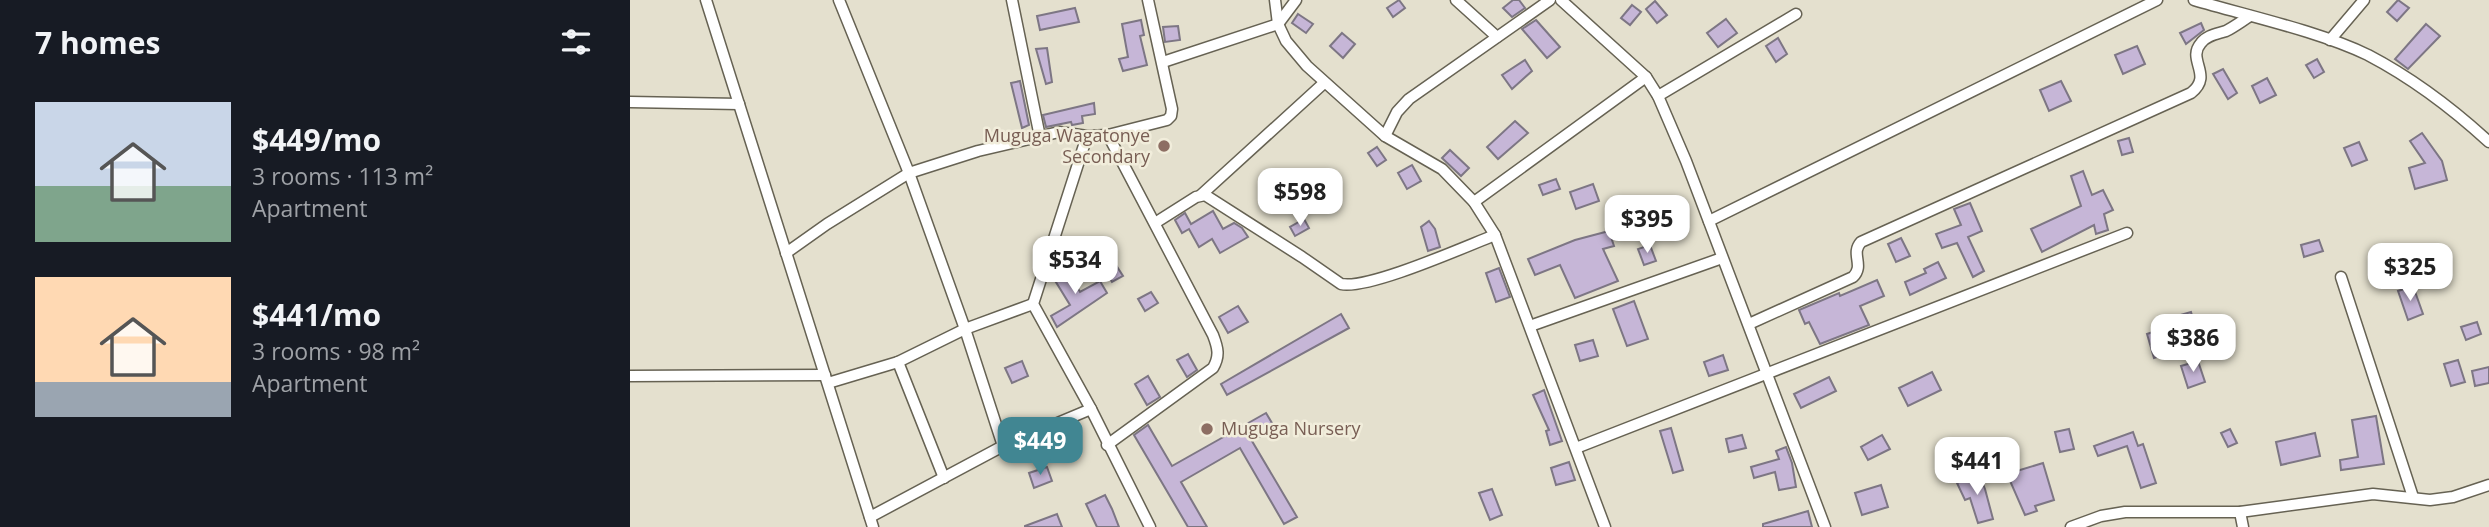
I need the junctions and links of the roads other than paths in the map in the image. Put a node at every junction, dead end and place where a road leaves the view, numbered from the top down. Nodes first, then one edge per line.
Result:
1 (706, 0) edge
2 (839, 0) edge
3 (1012, 0) edge
4 (1148, 0) edge
5 (1275, 0) edge
6 (1296, 0) edge
7 (1456, 0) edge
8 (1550, 0) edge
9 (1561, 0) edge
10 (2157, 0) edge
11 (2197, 0) edge
12 (2364, 0) edge
13 (1796, 14) dead end
14 (2250, 16) junction
15 (1278, 24) junction
16 (1496, 37) junction
17 (2330, 40) junction
18 (1163, 62) junction
19 (1646, 77) junction
20 (1324, 83) junction
21 (1658, 96) junction
22 (630, 102) edge
23 (739, 104) junction
24 (1108, 135) junction
25 (1087, 136) junction
26 (1385, 136) junction
27 (1040, 137) junction
28 (2489, 142) edge
29 (909, 173) junction
30 (1201, 195) junction
31 (1474, 202) junction
32 (1709, 221) junction
33 (1154, 223) junction
34 (2127, 233) dead end
35 (1495, 236) junction
36 (786, 253) junction
37 (1722, 258) junction
38 (2341, 277) dead end
39 (1033, 304) junction
40 (1749, 324) junction
41 (1530, 326) junction
42 (964, 328) junction
43 (898, 362) junction
44 (1767, 374) junction
45 (630, 376) edge
46 (826, 379) junction
47 (1091, 409) junction
48 (1107, 445) junction
49 (1003, 446) junction
50 (1576, 448) junction
51 (944, 478) junction
52 (2489, 485) edge
53 (2413, 497) junction
54 (2239, 512) junction
55 (872, 522) edge
56 (1150, 527) edge
57 (1605, 527) edge
58 (1825, 527) edge
59 (2071, 527) edge
60 (2243, 527) edge

1 - 23 street
2 - 29 street
3 - 27 street
4 - 18 street
5 - 15 street
6 - 15 street
7 - 16 street
8 - 16 street
9 - 19 street
10 - 32 street
11 - 14 street
12 - 17 street
13 - 21 street
14 - 17 street
14 - 40 street
15 - 18 street
15 - 20 street
16 - 26 street
17 - 28 street
18 - 24 street
19 - 21 street
19 - 31 street
20 - 26 street
20 - 30 street
21 - 32 street
22 - 23 street
23 - 36 street
24 - 25 street
24 - 33 street
25 - 27 street
25 - 39 street
26 - 31 street
27 - 29 street
29 - 36 street
29 - 42 street
30 - 33 street
30 - 35 street
31 - 35 street
32 - 37 street
33 - 48 street
34 - 44 street
35 - 41 street
36 - 46 street
37 - 40 street
37 - 41 street
38 - 53 street
39 - 42 street
39 - 47 street
40 - 44 street
41 - 50 street
42 - 43 street
42 - 49 street
43 - 46 street
43 - 51 street
44 - 50 street
44 - 58 street
45 - 46 street
46 - 55 street
47 - 48 street
47 - 49 street
48 - 56 street
49 - 51 street
50 - 57 street
51 - 55 street
52 - 53 street
53 - 54 street
54 - 59 street
54 - 60 street

